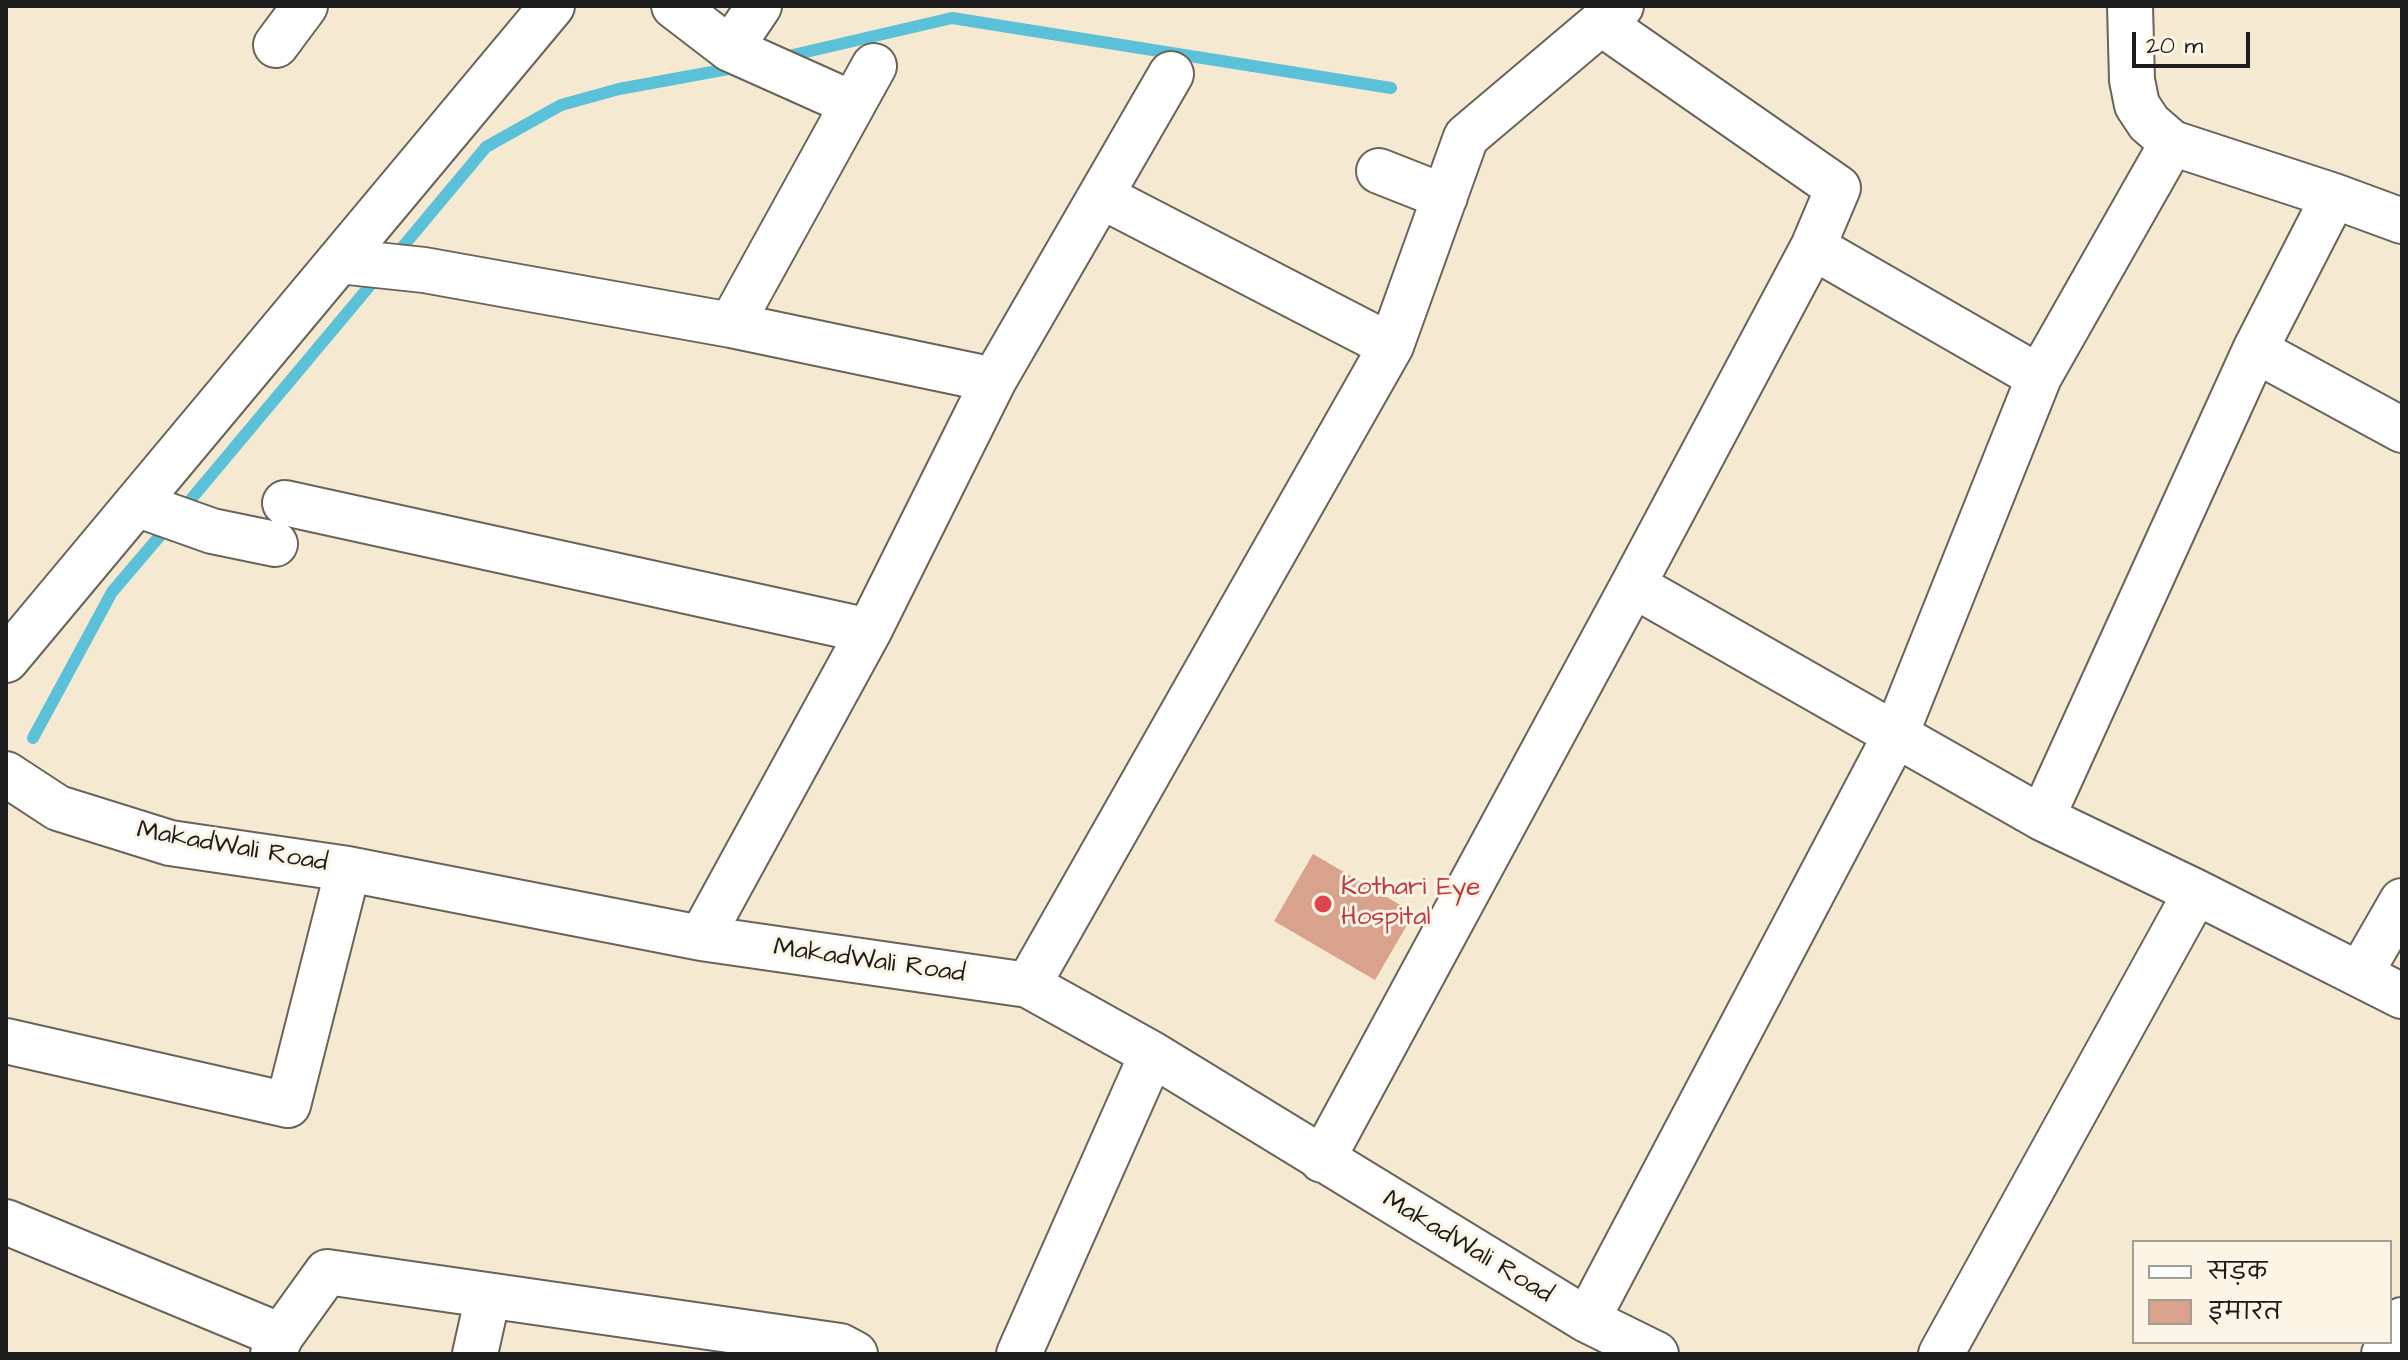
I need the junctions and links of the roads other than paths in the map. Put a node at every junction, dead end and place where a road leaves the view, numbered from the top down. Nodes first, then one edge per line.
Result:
1 (305, 6) edge
2 (551, 6) edge
3 (674, 6) edge
4 (759, 6) edge
5 (2130, 6) edge
6 (1611, 14) edge
7 (276, 45) dead end
8 (730, 49) junction
9 (874, 66) dead end
10 (1171, 74) dead end
11 (853, 104) junction
12 (2172, 143) junction
13 (1379, 171) dead end
14 (1101, 196) junction
15 (2334, 196) junction
16 (1445, 197) junction
17 (2402, 221) edge
18 (1813, 247) junction
19 (339, 261) junction
20 (731, 325) junction
21 (1391, 346) junction
22 (2255, 350) junction
23 (2039, 377) junction
24 (994, 380) junction
25 (2402, 430) edge
26 (136, 504) junction
27 (1633, 585) junction
28 (869, 631) junction
29 (6, 660) edge
30 (1896, 734) junction
31 (6, 774) edge
32 (2042, 818) junction
33 (348, 869) junction
34 (2196, 892) junction
35 (2402, 901) edge
36 (701, 938) junction
37 (2360, 974) junction
38 (1028, 985) junction
39 (2402, 996) edge
40 (6, 1041) edge
41 (1152, 1054) junction
42 (1322, 1160) junction
43 (6, 1222) edge
44 (488, 1296) junction
45 (1587, 1320) junction
46 (2402, 1320) edge
47 (2392, 1339) edge
48 (277, 1345) edge
49 (771, 1345) edge
50 (475, 1354) edge
51 (855, 1354) edge
52 (1019, 1354) edge
53 (1656, 1354) edge
54 (1941, 1354) edge

1 - 7 street
2 - 19 street
3 - 8 street
4 - 8 street
5 - 12 street
6 - 16 street
6 - 18 street
8 - 11 street
9 - 11 street
10 - 14 street
11 - 20 street
12 - 15 street
12 - 23 street
13 - 16 street
14 - 21 street
14 - 24 street
15 - 17 street
15 - 22 street
16 - 21 street
18 - 23 street
18 - 27 street
19 - 20 street
19 - 26 street
20 - 24 street
21 - 38 street
22 - 25 street
22 - 32 street
23 - 30 street
24 - 28 street
26 - 28 street
26 - 29 street
27 - 30 street
27 - 42 street
28 - 36 street
30 - 32 street
30 - 45 street
31 - 33 street, MakadWali Road
32 - 34 street
33 - 36 street, MakadWali Road
33 - 40 street
34 - 37 street
34 - 54 street
35 - 37 street
36 - 38 street, MakadWali Road
37 - 39 street
38 - 41 street, MakadWali Road
41 - 42 street, MakadWali Road
41 - 52 street
42 - 45 street, MakadWali Road
43 - 48 street
44 - 48 street
44 - 49 street
44 - 50 street
45 - 53 street, MakadWali Road
46 - 47 street
49 - 51 street

